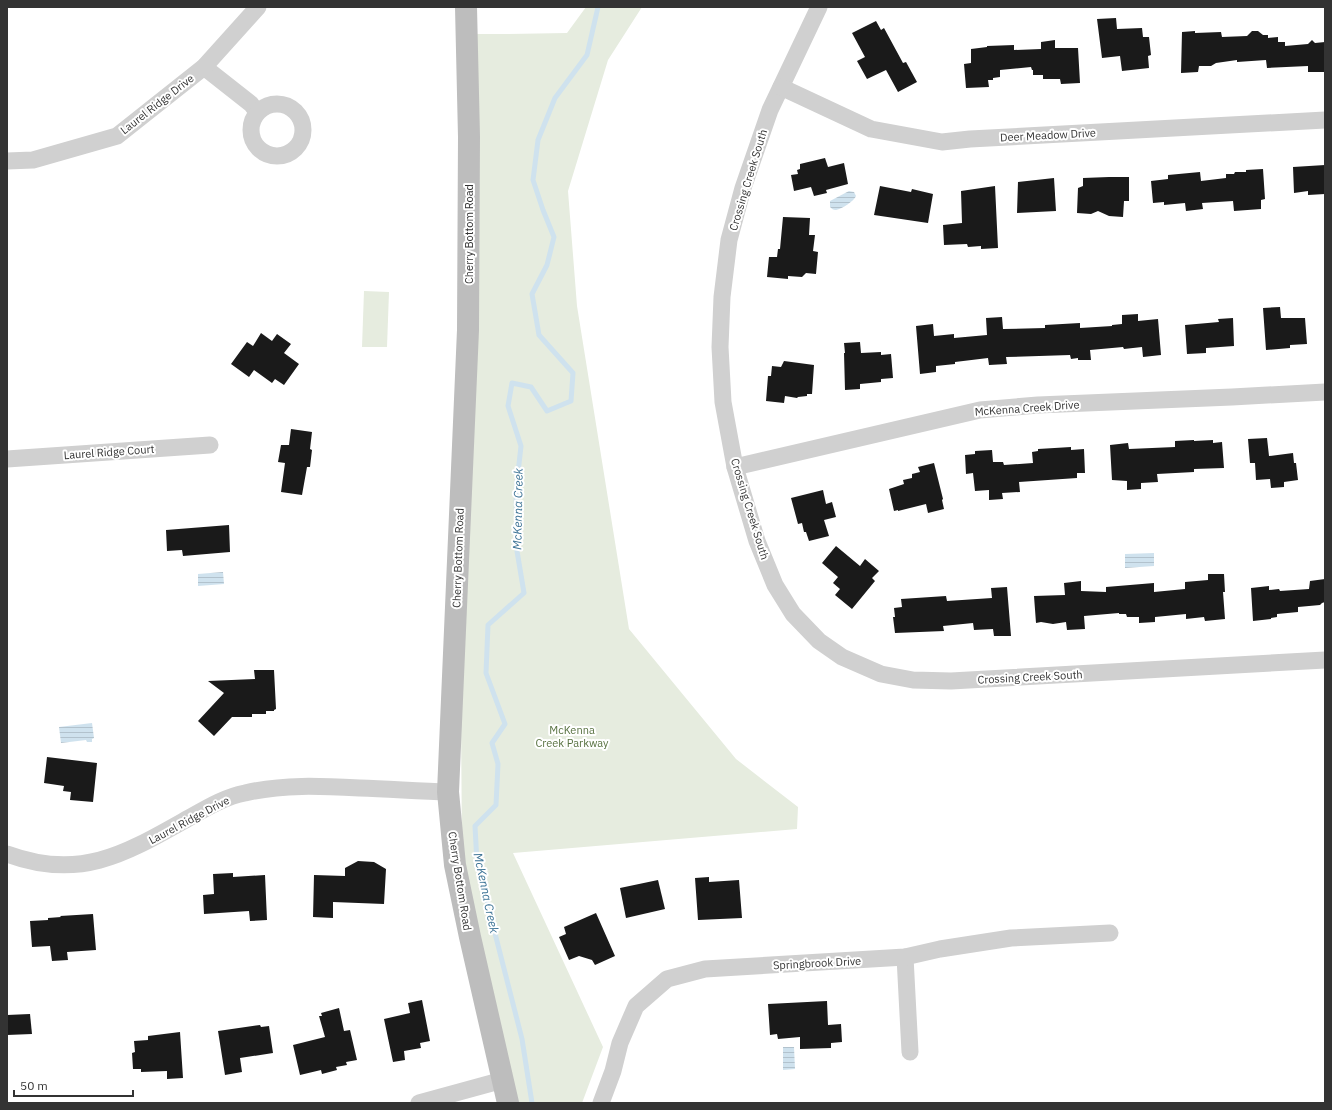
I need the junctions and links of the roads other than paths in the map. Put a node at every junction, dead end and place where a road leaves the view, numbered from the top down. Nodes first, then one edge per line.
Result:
1 (258, 7) edge
2 (466, 7) edge
3 (819, 7) edge
4 (204, 67) junction
5 (781, 87) junction
6 (257, 112) dead end
7 (1325, 120) edge
8 (7, 162) edge
9 (1325, 392) edge
10 (210, 445) dead end
11 (7, 459) edge
12 (735, 468) junction
13 (1325, 660) edge
14 (448, 792) junction
15 (7, 854) edge
16 (1110, 933) dead end
17 (905, 957) junction
18 (910, 1052) dead end
19 (503, 1080) junction
20 (419, 1103) edge
21 (508, 1103) edge
22 (601, 1103) edge

1 - 4 street, Laurel Ridge Drive
2 - 14 main road, Cherry Bottom Road
3 - 5 street, Crossing Creek South
4 - 6 street
4 - 8 street, Laurel Ridge Drive
5 - 7 street, Deer Meadow Drive
5 - 12 street, Crossing Creek South
9 - 12 street, McKenna Creek Drive
10 - 11 street, Laurel Ridge Court
12 - 13 street, Crossing Creek South
14 - 15 street, Laurel Ridge Drive
14 - 19 main road, Cherry Bottom Road
16 - 17 street, Springbrook Drive
17 - 18 street
17 - 22 street, Springbrook Drive
19 - 20 street
19 - 21 main road, Cherry Bottom Road

